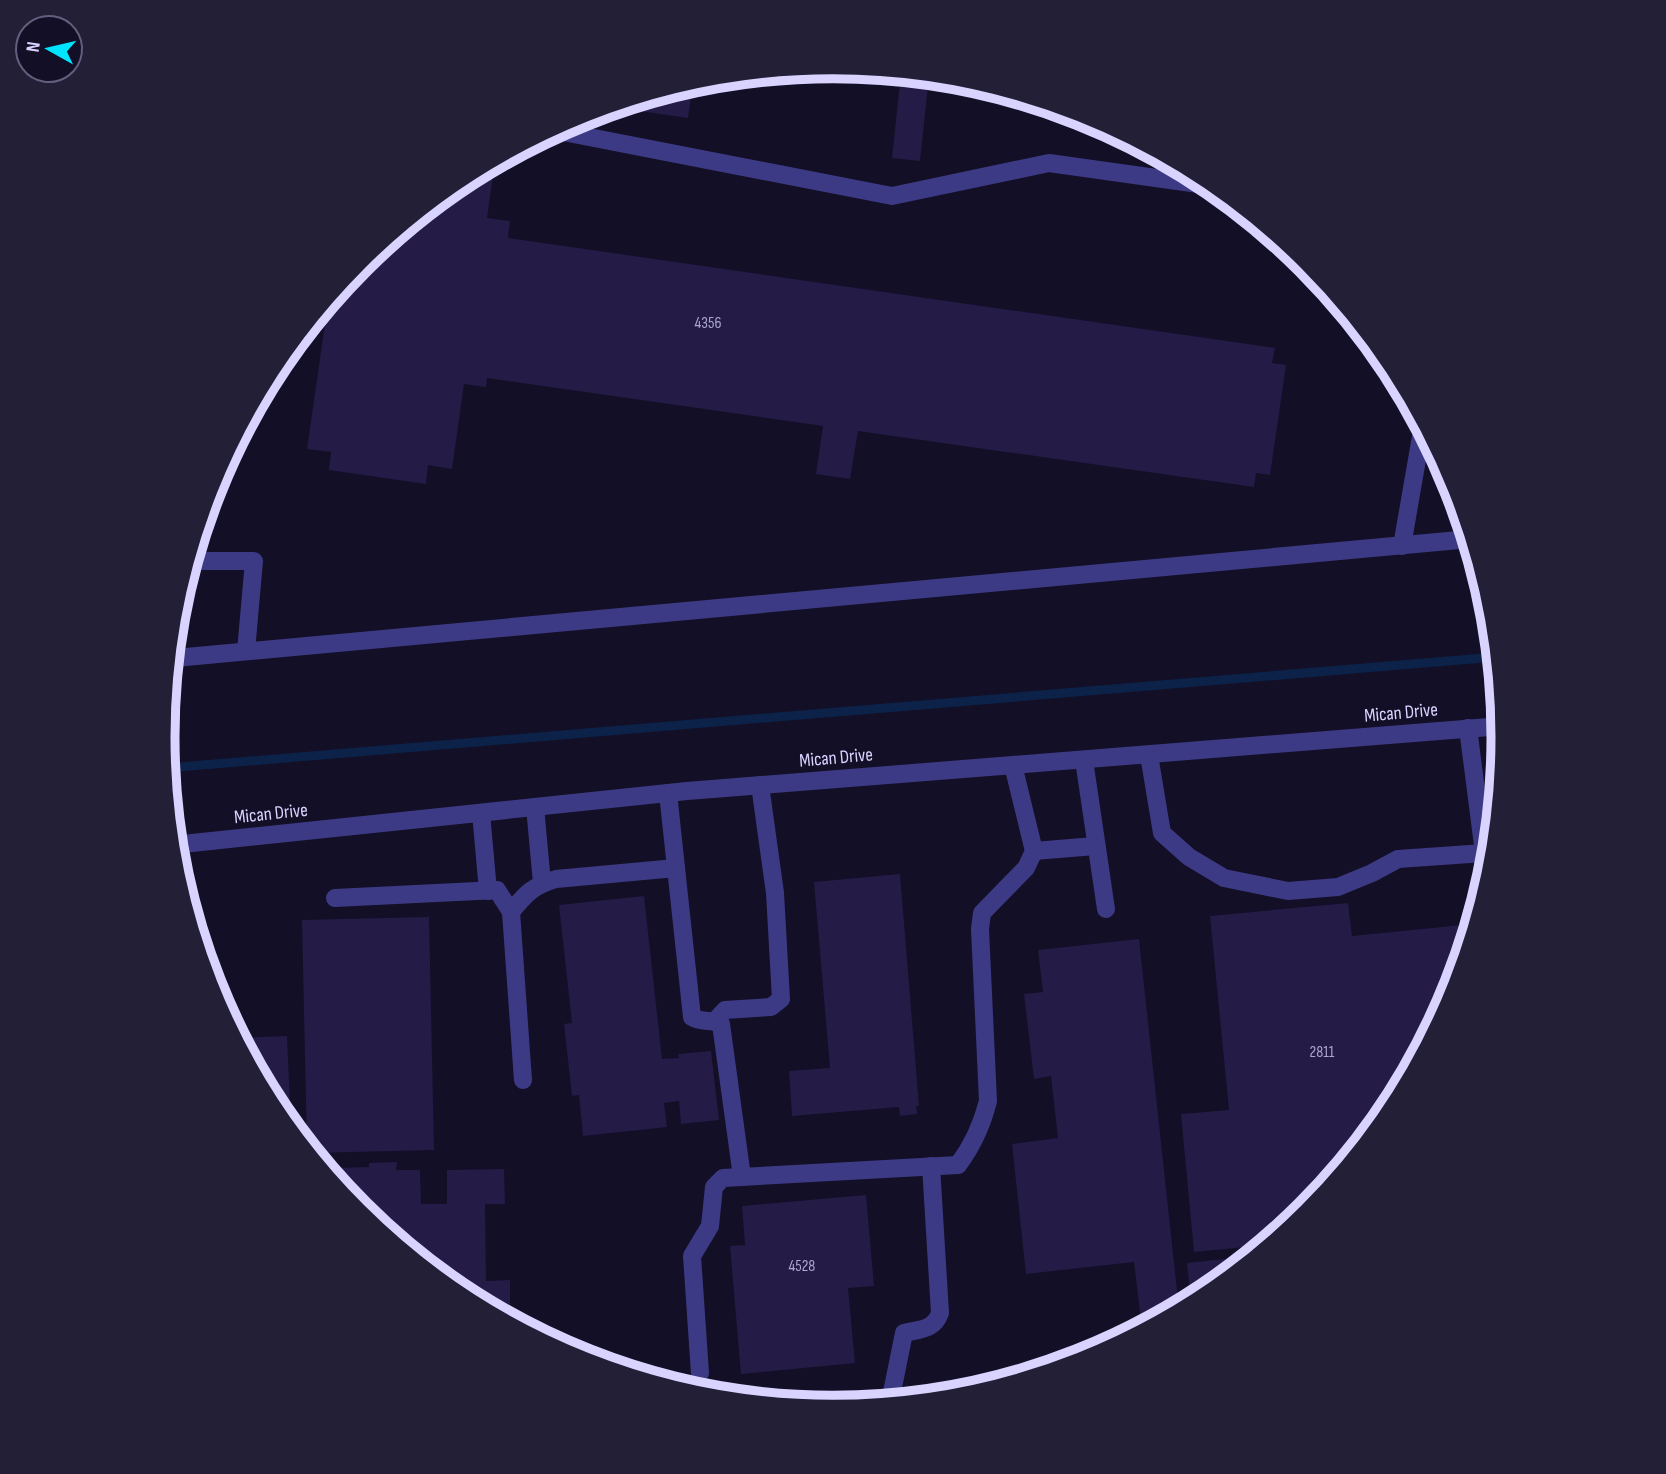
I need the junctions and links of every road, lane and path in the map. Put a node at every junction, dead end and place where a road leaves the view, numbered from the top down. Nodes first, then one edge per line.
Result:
1 (571, 134) edge
2 (1187, 182) edge
3 (1420, 441) edge
4 (1461, 540) edge
5 (1402, 545) junction
6 (199, 562) edge
7 (246, 651) junction
8 (179, 657) edge
9 (1491, 727) edge
10 (1468, 728) junction
11 (1149, 755) junction
12 (1083, 760) junction
13 (1013, 765) junction
14 (760, 785) junction
15 (668, 793) junction
16 (535, 807) junction
17 (481, 813) junction
18 (1483, 843) edge
19 (183, 844) edge
20 (1095, 846) junction
21 (1034, 851) junction
22 (1481, 853) edge
23 (676, 868) junction
24 (542, 883) junction
25 (488, 891) junction
26 (335, 898) dead end
27 (1106, 909) dead end
28 (512, 912) junction
29 (715, 1021) junction
30 (523, 1080) dead end
31 (931, 1166) junction
32 (742, 1177) junction
33 (700, 1373) dead end
34 (892, 1393) edge

1 - 2 street
3 - 5 street
4 - 5 street
5 - 7 street
6 - 7 street
7 - 8 street
9 - 10 street, Mican Drive
10 - 11 street, Mican Drive
10 - 18 street
11 - 12 street, Mican Drive
11 - 22 street
12 - 13 street, Mican Drive
12 - 20 street
13 - 14 street, Mican Drive
13 - 21 street
14 - 15 street, Mican Drive
14 - 29 street
15 - 16 street, Mican Drive
15 - 23 street
16 - 17 street, Mican Drive
16 - 24 street
17 - 19 street, Mican Drive
17 - 25 street
20 - 21 street
20 - 27 street
21 - 31 street
23 - 24 street
23 - 29 street
24 - 28 street
25 - 26 street
25 - 28 street
28 - 30 street
29 - 32 street
31 - 32 street
31 - 34 street
32 - 33 street

